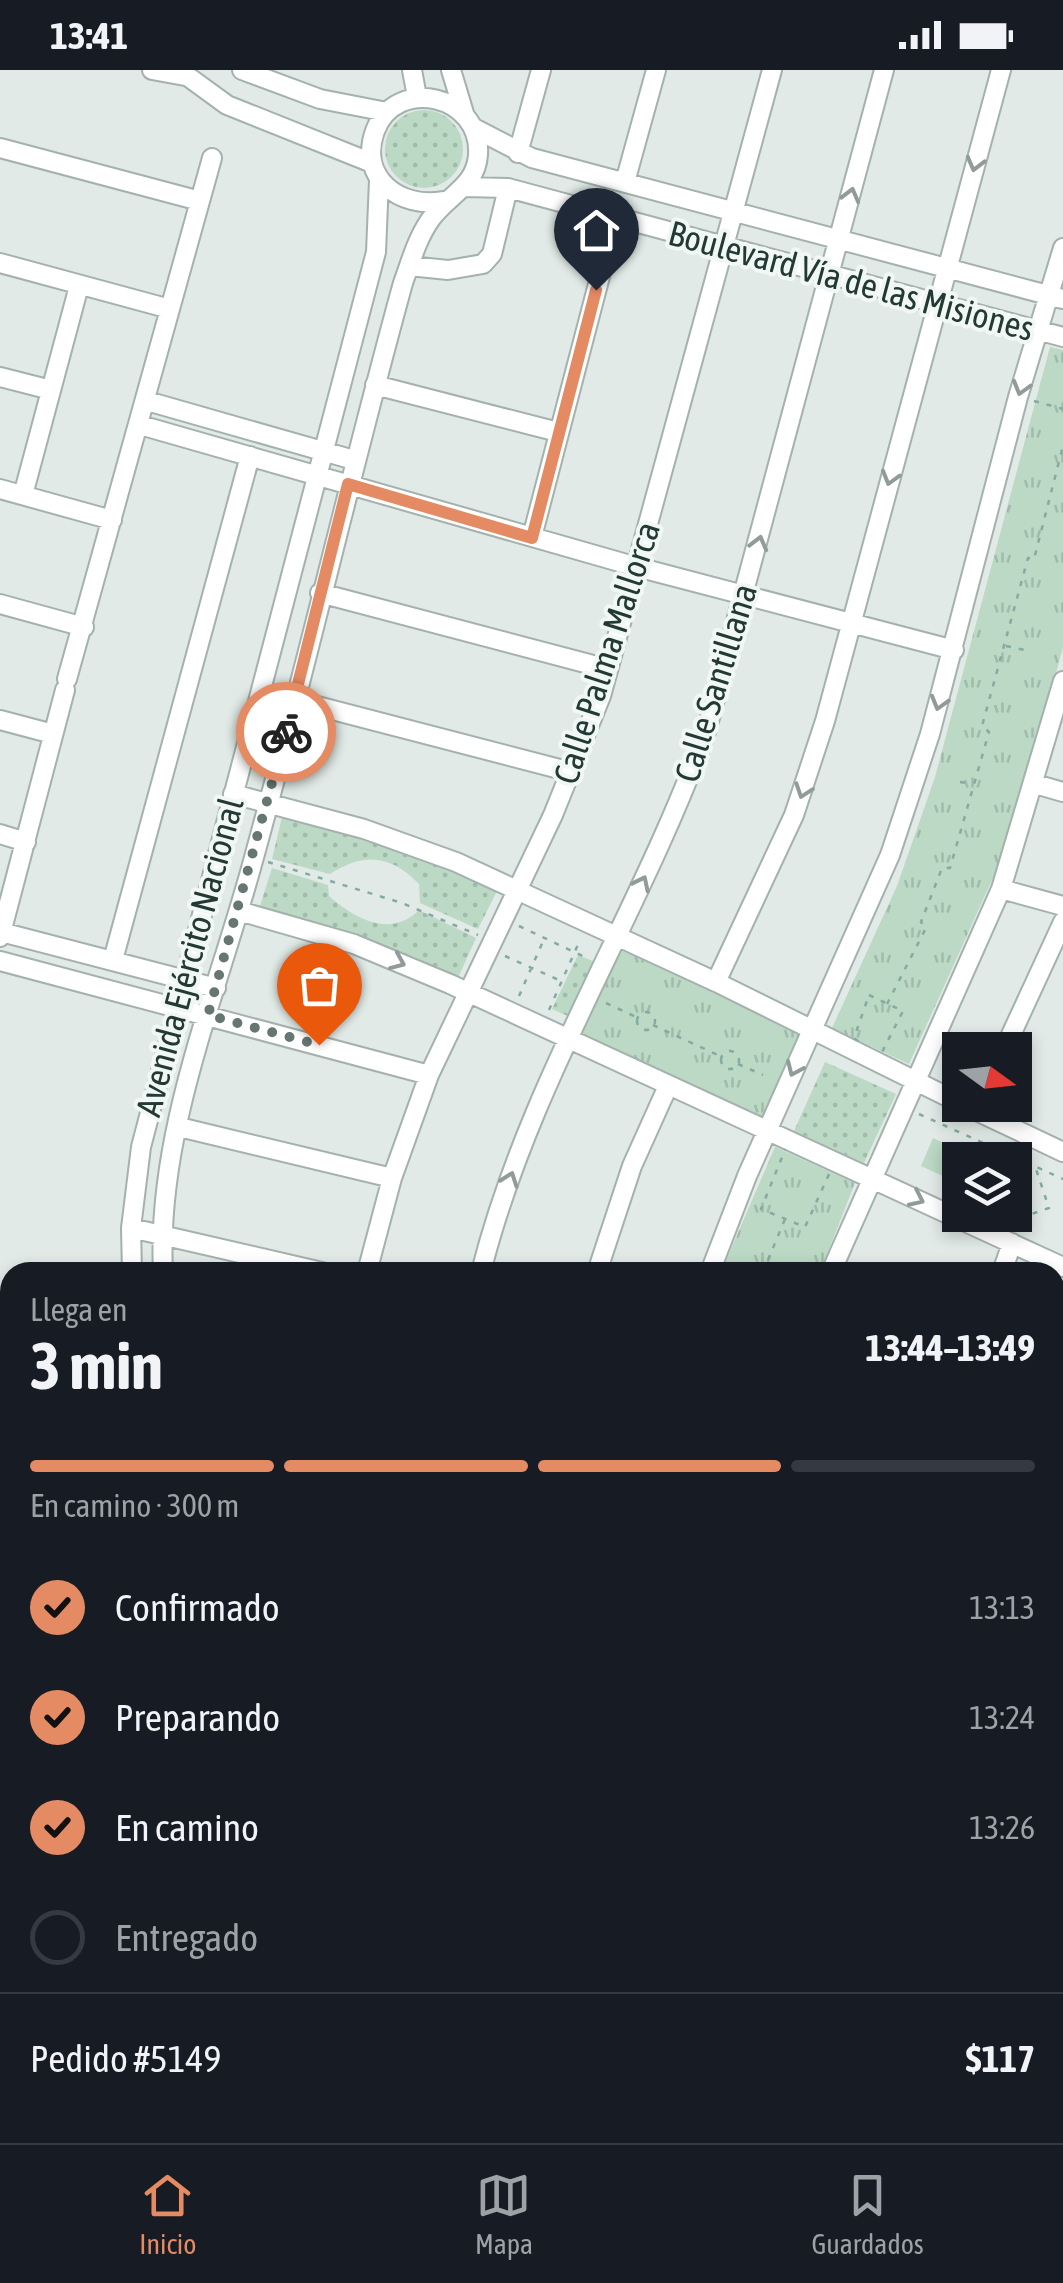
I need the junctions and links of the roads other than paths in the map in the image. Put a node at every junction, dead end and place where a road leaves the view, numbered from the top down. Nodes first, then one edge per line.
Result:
1 (152, 70) edge
2 (242, 70) edge
3 (412, 70) edge
4 (450, 70) edge
5 (541, 70) edge
6 (656, 70) edge
7 (772, 70) edge
8 (884, 70) edge
9 (1001, 70) edge
10 (182, 73) edge
11 (417, 97) junction
12 (387, 112) junction
13 (469, 121) junction
14 (0, 148) edge
15 (518, 153) junction
16 (212, 158) dead end
17 (376, 171) junction
18 (626, 182) junction
19 (464, 187) junction
20 (508, 188) junction
21 (200, 200) junction
22 (443, 202) junction
23 (736, 210) junction
24 (615, 219) junction
25 (840, 239) junction
26 (726, 248) junction
27 (1063, 248) edge
28 (0, 263) edge
29 (409, 266) junction
30 (947, 268) junction
31 (832, 274) junction
32 (79, 286) junction
33 (1056, 297) edge
34 (938, 304) junction
35 (170, 309) junction
36 (1038, 331) junction
37 (1063, 338) edge
38 (0, 377) edge
39 (375, 384) junction
40 (50, 390) junction
41 (147, 400) junction
42 (140, 425) junction
43 (558, 432) junction
44 (324, 453) junction
45 (250, 456) junction
46 (354, 460) junction
47 (318, 475) junction
48 (348, 484) junction
49 (0, 489) edge
50 (24, 494) junction
51 (112, 520) junction
52 (532, 538) junction
53 (637, 567) junction
54 (320, 593) junction
55 (744, 595) junction
56 (0, 604) edge
57 (850, 622) junction
58 (84, 626) junction
59 (954, 650) junction
60 (608, 669) junction
61 (1063, 682) edge
62 (294, 700) junction
63 (0, 720) edge
64 (53, 734) junction
65 (571, 772) junction
66 (1034, 784) junction
67 (1063, 792) edge
68 (232, 794) junction
69 (268, 802) junction
70 (0, 834) edge
71 (26, 842) junction
72 (1001, 890) junction
73 (515, 891) junction
74 (1063, 906) edge
75 (239, 911) junction
76 (1063, 922) edge
77 (1, 935) edge
78 (615, 938) junction
79 (0, 960) edge
80 (112, 960) junction
81 (183, 978) junction
82 (716, 982) junction
83 (216, 988) junction
84 (469, 993) junction
85 (176, 1006) junction
86 (208, 1015) junction
87 (811, 1030) junction
88 (1012, 1032) edge
89 (567, 1038) junction
90 (429, 1075) junction
91 (915, 1081) junction
92 (668, 1086) junction
93 (942, 1093) edge
94 (1002, 1122) edge
95 (179, 1127) junction
96 (767, 1130) junction
97 (1063, 1152) edge
98 (870, 1176) junction
99 (392, 1178) junction
100 (130, 1228) junction
101 (161, 1235) junction
102 (1012, 1243) junction
103 (132, 1262) edge
104 (162, 1262) edge
105 (278, 1262) edge
106 (370, 1262) edge
107 (485, 1262) edge
108 (600, 1262) edge
109 (714, 1262) edge
110 (835, 1262) edge
111 (1005, 1262) edge
112 (1054, 1262) edge

1 - 10 street
2 - 12 street
3 - 11 street
4 - 13 street
5 - 15 street
6 - 18 street
7 - 23 street, Calle Palma Mallorca
25 -> 8 street, Calle Santillana
9 -> 30 street
10 - 17 street
11 - 12 street
11 - 13 street
12 - 17 street
13 - 15 street, Boulevard Vía de las Misiones
13 - 19 street
14 - 21 street
15 - 18 street, Boulevard Vía de las Misiones
16 - 21 street
17 - 22 street
17 - 44 street, Avenida Ejército Nacional
18 - 23 street, Boulevard Vía de las Misiones
19 - 20 street, Boulevard Vía de las Misiones
19 - 22 street
20 - 24 street, Boulevard Vía de las Misiones
20 - 29 street
21 - 35 street
22 - 29 street, Avenida Ejército Nacional
23 - 25 street, Boulevard Vía de las Misiones
23 - 26 street, Calle Palma Mallorca
24 - 26 street, Boulevard Vía de las Misiones
24 - 43 street
25 - 30 street, Boulevard Vía de las Misiones
25 - 31 street, Calle Santillana
26 - 31 street, Boulevard Vía de las Misiones
26 - 53 street, Calle Palma Mallorca
27 - 33 street
28 - 32 street
29 - 39 street, Avenida Ejército Nacional
30 - 33 street, Boulevard Vía de las Misiones
30 - 34 street
31 - 34 street, Boulevard Vía de las Misiones
55 -> 31 street, Calle Santillana
32 - 35 street
32 - 40 street
33 - 36 street
34 - 36 street, Boulevard Vía de las Misiones
34 -> 57 street
35 - 41 street
36 - 37 street, Boulevard Vía de las Misiones
36 -> 59 street
38 - 40 street
39 - 43 street
39 - 46 street, Avenida Ejército Nacional
40 - 50 street
41 - 42 street
41 - 44 street
42 - 45 street
42 - 51 street
43 - 52 street
44 - 46 street
44 - 47 street, Avenida Ejército Nacional
45 - 47 street
45 - 80 street
46 - 48 street, Avenida Ejército Nacional
47 - 48 street
47 - 68 street, Avenida Ejército Nacional
48 - 52 street
48 - 54 street, Avenida Ejército Nacional
49 - 50 street
50 - 51 street
51 - 58 street
52 - 53 street
53 - 55 street
53 - 60 street, Calle Palma Mallorca
54 - 60 street
54 - 62 street, Avenida Ejército Nacional
55 - 57 street
78 -> 55 street, Calle Santillana
56 - 58 street
57 - 59 street
57 -> 82 street
58 - 64 street
59 -> 87 street
60 - 65 street, Calle Palma Mallorca
61 - 66 street
62 - 65 street
62 - 69 street, Avenida Ejército Nacional
63 - 64 street
64 - 71 street
65 - 73 street, Calle Palma Mallorca
66 - 67 street
66 - 72 street
68 - 69 street
68 - 81 street, Avenida Ejército Nacional
69 - 73 street
69 - 75 street, Avenida Ejército Nacional
70 - 71 street
71 - 77 street
72 - 74 street
72 - 91 street
73 - 78 street
73 - 84 street, Calle Palma Mallorca
75 - 83 street, Avenida Ejército Nacional
75 -> 84 street
76 - 88 street
77 - 80 street
78 - 82 street
78 - 89 street, Calle Santillana
79 - 85 street
80 - 81 street
81 - 83 street
81 - 85 street, Avenida Ejército Nacional
82 - 87 street
83 - 86 street, Avenida Ejército Nacional
84 - 89 street
84 - 90 street, Calle Palma Mallorca
85 - 86 street
85 - 100 street, Avenida Ejército Nacional
86 - 90 street
86 - 95 street, Avenida Ejército Nacional
87 - 91 street
87 -> 96 street
89 - 92 street
107 -> 89 street, Calle Santillana
90 - 99 street, Calle Palma Mallorca
91 - 93 street
91 - 98 street
92 - 96 street
92 - 108 street
94 - 97 street
95 - 99 street
95 - 101 street, Avenida Ejército Nacional
96 - 98 street
96 - 109 street
98 -> 102 street
98 - 110 street
99 - 106 street, Calle Palma Mallorca
100 - 101 street
100 - 103 street, Avenida Ejército Nacional
101 - 104 street, Avenida Ejército Nacional
101 - 105 street
102 - 111 street
102 - 112 street

